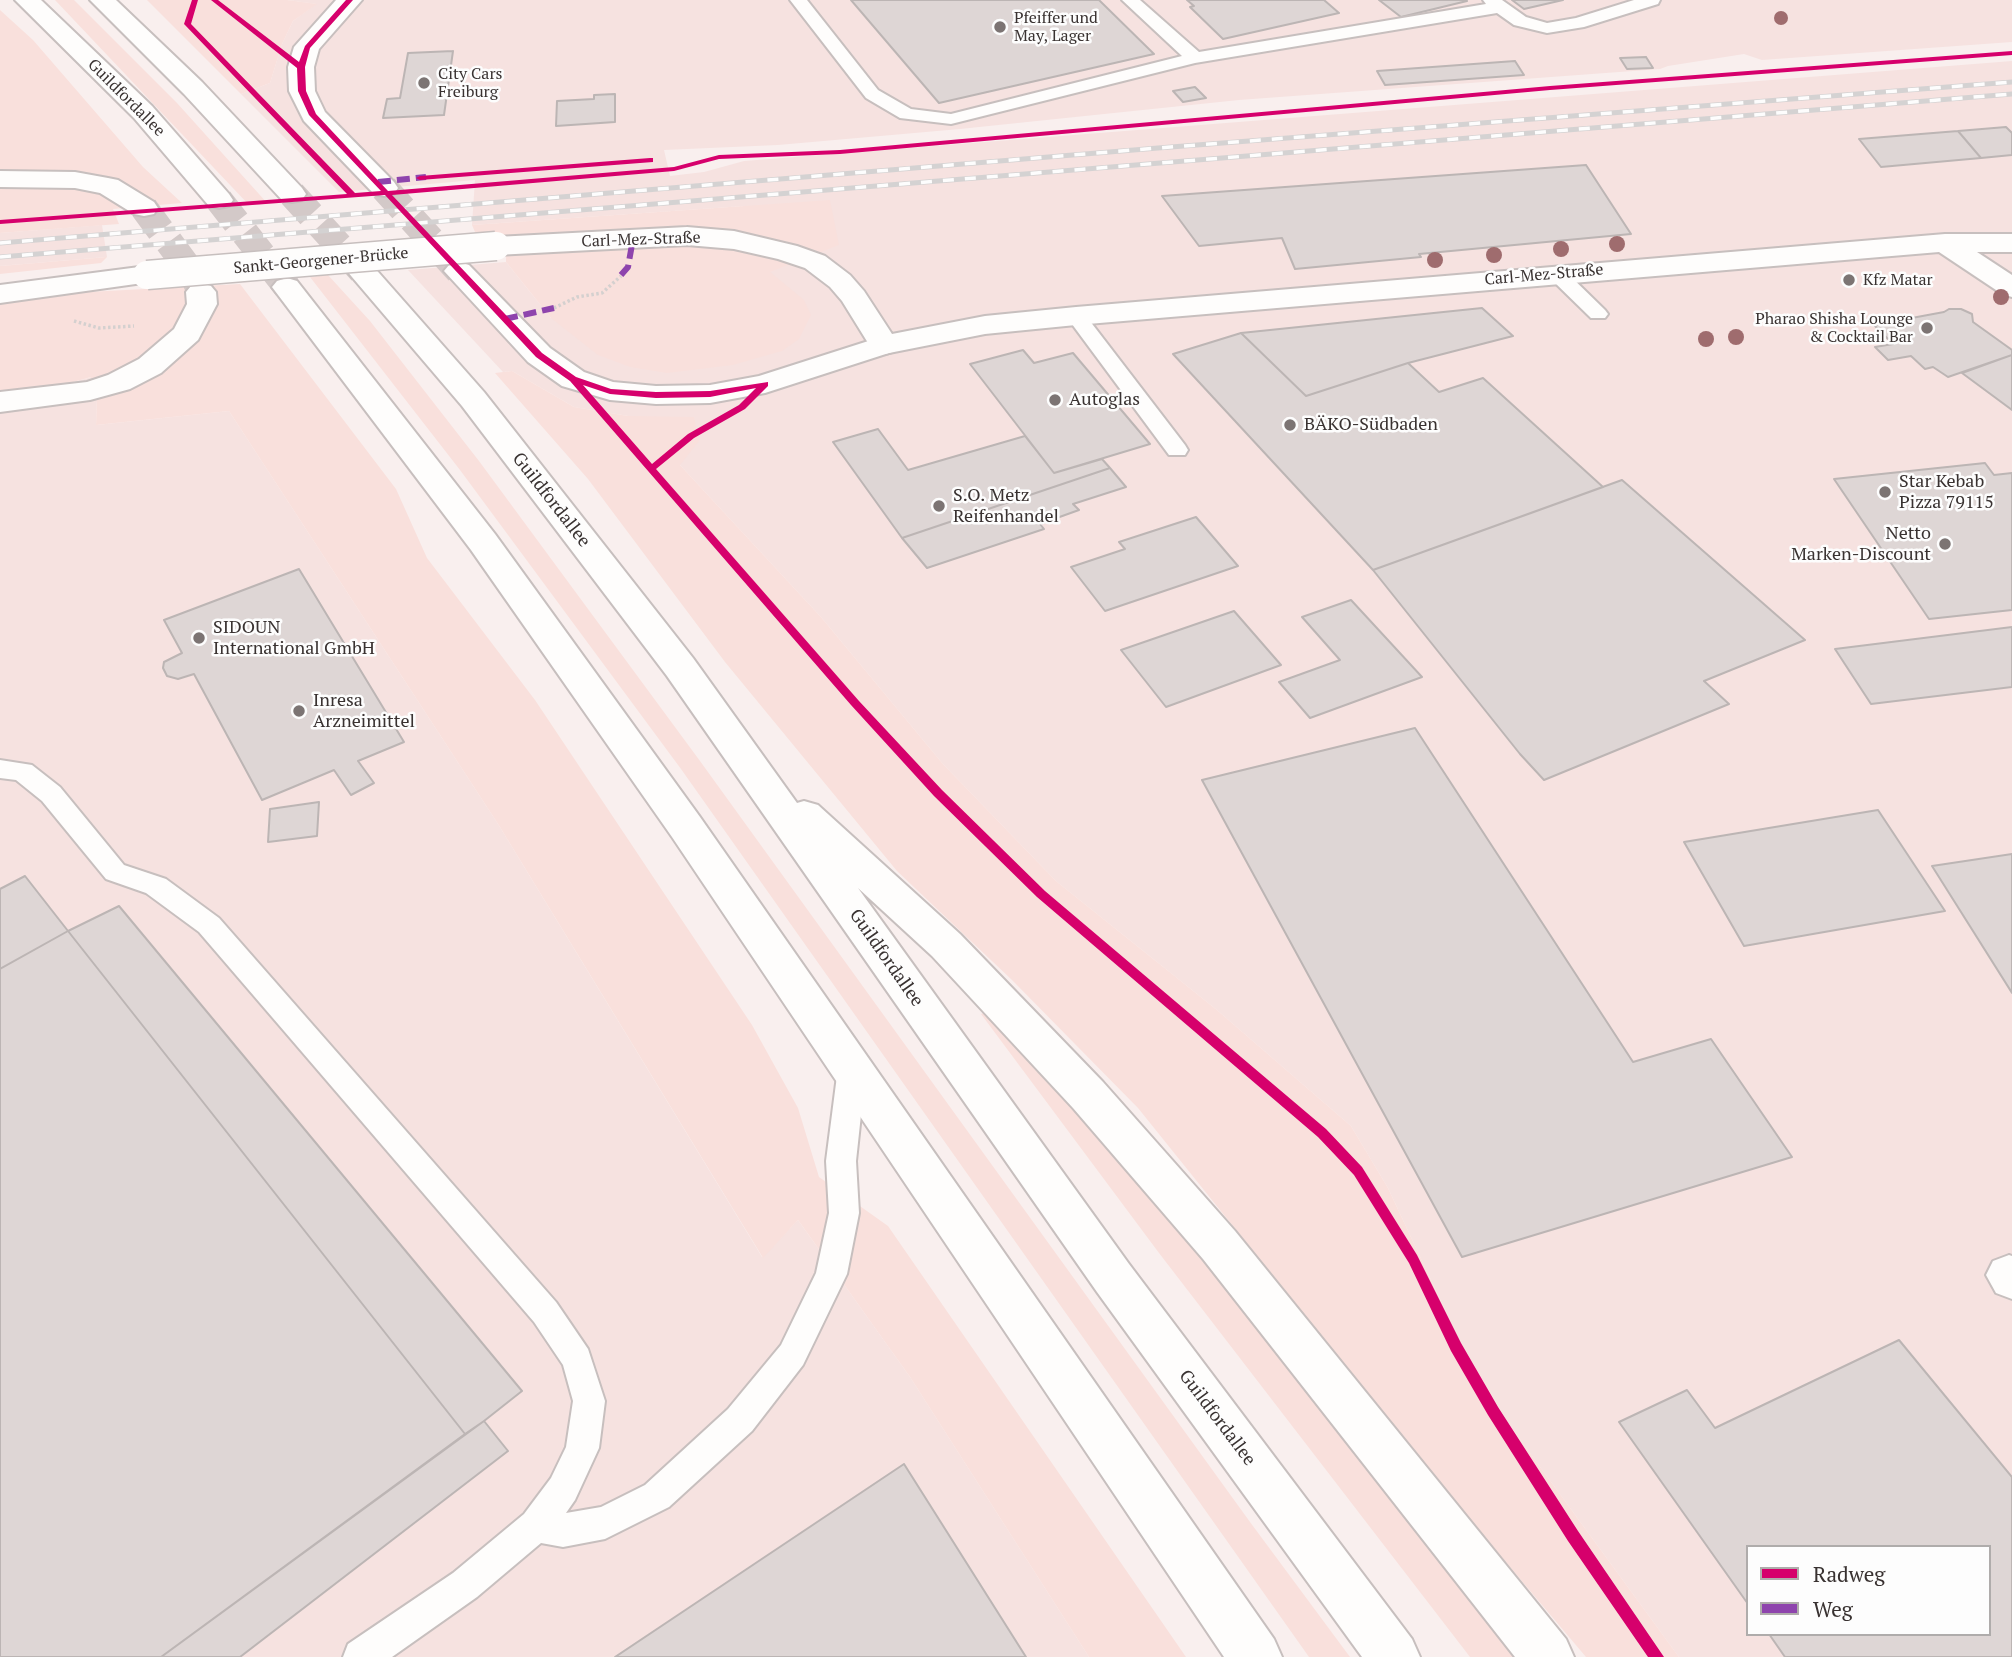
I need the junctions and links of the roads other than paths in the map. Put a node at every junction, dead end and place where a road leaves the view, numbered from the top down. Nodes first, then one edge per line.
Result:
1 (27, 0) edge
2 (102, 0) edge
3 (350, 0) edge
4 (798, 0) edge
5 (1130, 0) edge
6 (1652, 0) edge
7 (1495, 3) edge
8 (1195, 58) junction
9 (0, 179) edge
10 (384, 188) tunnel mouth
11 (292, 194) tunnel mouth
12 (219, 200) tunnel mouth
13 (144, 208) tunnel mouth
14 (1944, 243) junction
15 (2012, 243) edge
16 (496, 246) joint
17 (362, 271) tunnel mouth
18 (459, 271) tunnel mouth
19 (1557, 274) junction
20 (287, 287) tunnel mouth
21 (2012, 288) edge
22 (201, 292) dead end
23 (0, 295) edge
24 (1598, 314) dead end
25 (1076, 316) junction
26 (884, 345) junction
27 (0, 402) edge
28 (1177, 450) dead end
29 (748, 764) junction
30 (0, 769) edge
31 (852, 1068) junction
32 (536, 1526) junction
33 (361, 1657) edge
34 (1256, 1657) edge
35 (1394, 1657) edge
36 (1548, 1657) edge

1 - 12 main road, Guildfordallee
2 - 11 main road
3 - 10 main road
4 - 8 lane
5 - 8 lane
6 - 7 lane
7 - 8 lane
9 - 13 main road
14 - 15 main road, Carl-Mez-Straße
14 - 19 main road, Carl-Mez-Straße
14 - 21 main road
16 - 23 main road, Sankt-Georgener-Brücke, bridge
16 - 26 main road, Carl-Mez-Straße
17 - 29 main road, Guildfordallee
18 - 26 main road
19 - 24 lane
19 - 25 main road, Carl-Mez-Straße
20 - 31 main road
22 - 27 main road
25 - 26 main road, Carl-Mez-Straße
25 - 28 lane
29 - 35 main road, Guildfordallee
29 - 36 main road
30 - 32 lane
31 - 32 lane
31 - 34 main road
32 - 33 lane

